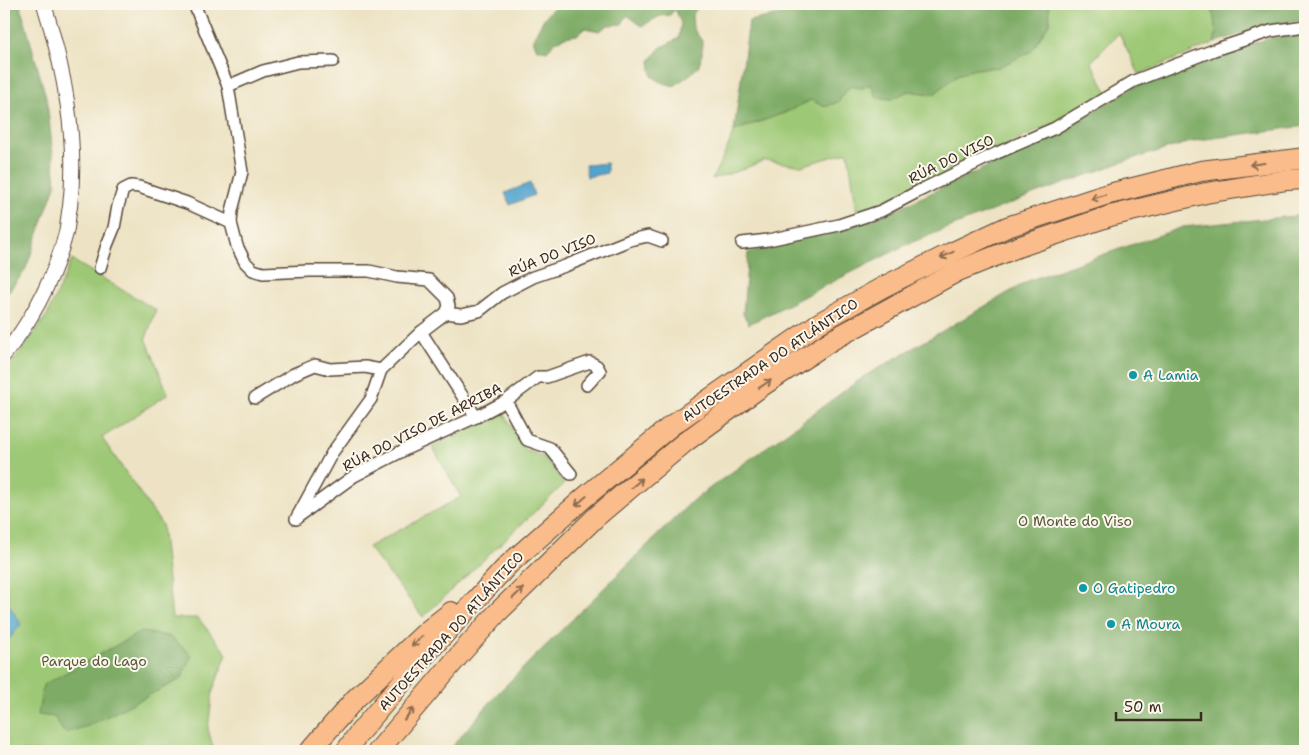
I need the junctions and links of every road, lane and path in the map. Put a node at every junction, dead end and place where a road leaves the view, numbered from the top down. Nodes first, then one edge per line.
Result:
1 (44, 4) edge
2 (194, 4) edge
3 (1305, 26) edge
4 (333, 60) dead end
5 (228, 86) junction
6 (1305, 158) edge
7 (1305, 179) edge
8 (231, 223) junction
9 (662, 241) dead end
10 (742, 243) dead end
11 (100, 268) dead end
12 (446, 313) junction
13 (421, 332) junction
14 (4, 355) edge
15 (381, 370) junction
16 (587, 385) dead end
17 (255, 398) dead end
18 (506, 401) junction
19 (476, 418) junction
20 (571, 474) dead end
21 (508, 565) junction
22 (310, 751) edge
23 (346, 751) edge
24 (378, 751) edge

1 - 14 street
2 - 5 street
3 - 10 street, RÚA DO VISO
4 - 5 street
5 - 8 street
6 -> 21 highway, AUTOESTRADA DO ATLÁNTICO
24 -> 7 highway, AUTOESTRADA DO ATLÁNTICO
8 - 11 street
8 - 12 street
9 - 12 street, RÚA DO VISO
12 - 13 street
13 - 15 street
13 - 19 street
15 - 17 street
15 - 19 street, RÚA DO VISO DE ARRIBA
16 - 18 street, RÚA DO VISO DE ARRIBA
18 - 19 street, RÚA DO VISO DE ARRIBA
18 - 20 street
21 -> 22 highway
21 - 23 highway, AUTOESTRADA DO ATLÁNTICO

